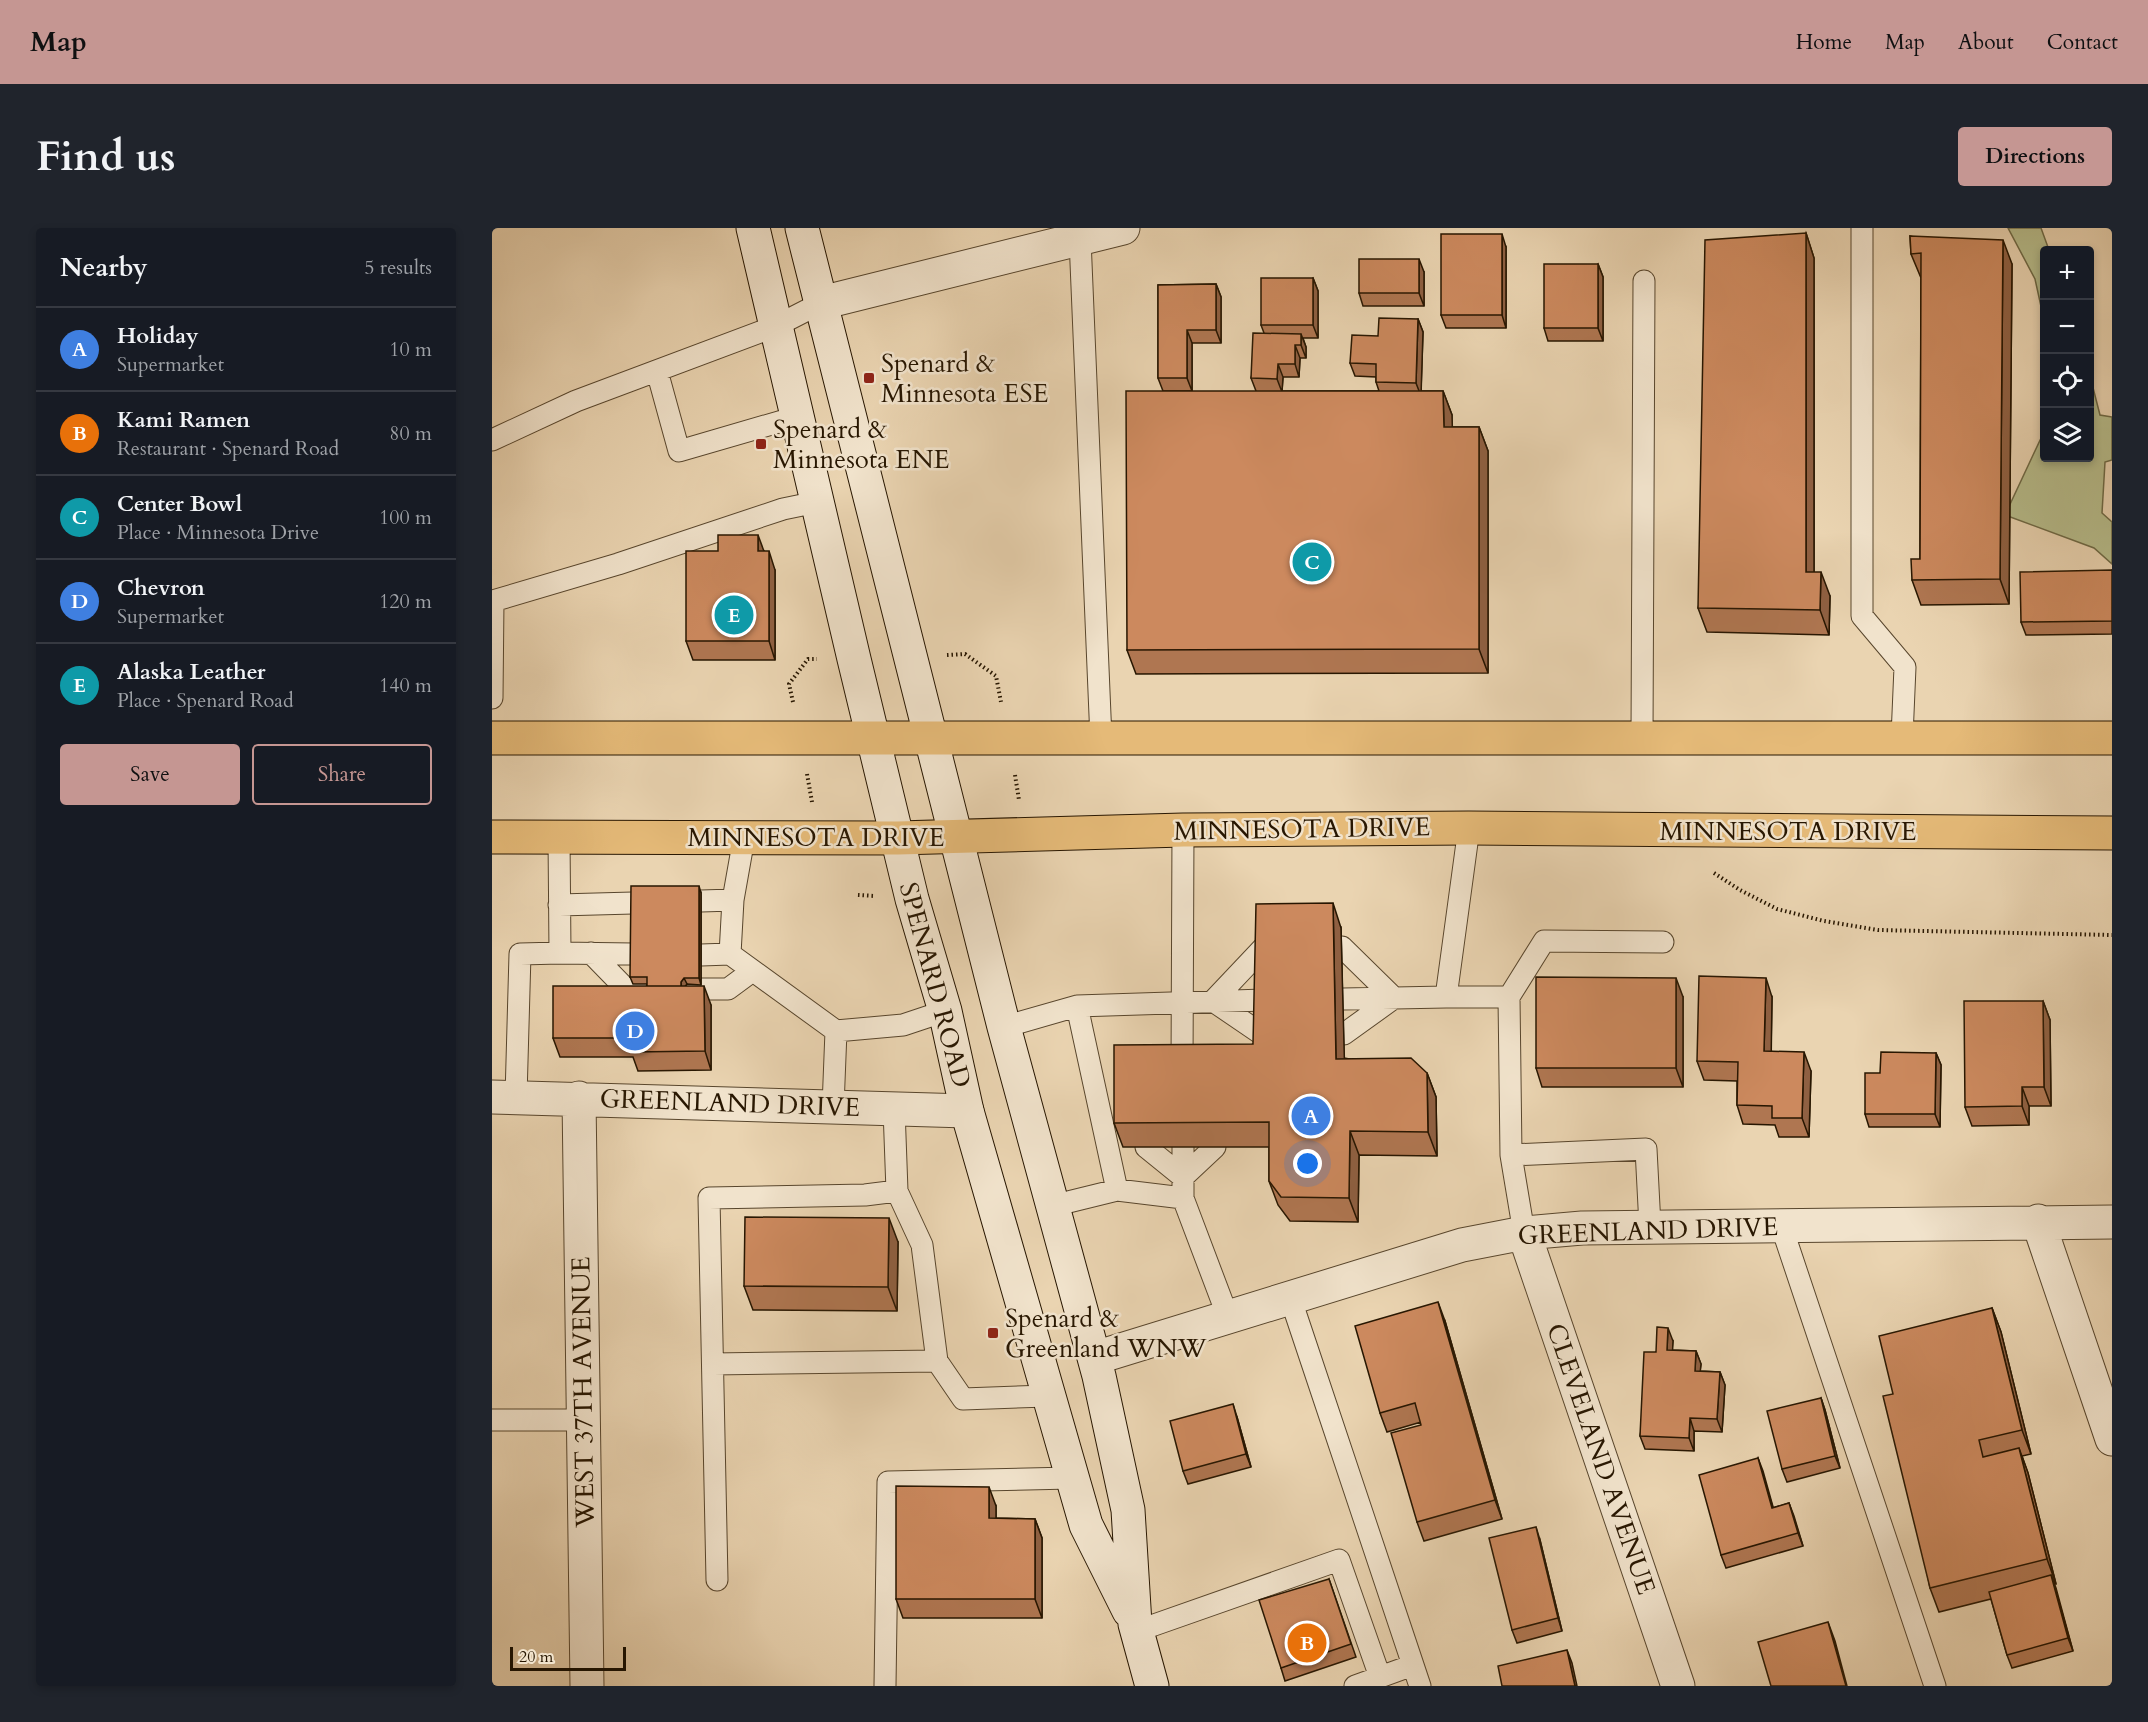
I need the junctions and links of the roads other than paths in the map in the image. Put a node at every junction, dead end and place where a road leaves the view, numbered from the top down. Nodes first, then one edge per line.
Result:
1 (753, 228) edge
2 (802, 228) edge
3 (1123, 228) edge
4 (1862, 228) edge
5 (1080, 238) junction
6 (1644, 281) dead end
7 (821, 303) junction
8 (776, 326) junction
9 (657, 371) junction
10 (796, 417) junction
11 (492, 440) edge
12 (817, 502) junction
13 (493, 601) edge
14 (492, 698) edge
15 (1642, 737) junction
16 (1902, 737) junction
17 (492, 738) edge
18 (2112, 738) edge
19 (930, 739) junction
20 (1101, 739) junction
21 (874, 740) junction
22 (1469, 828) junction
23 (1183, 830) junction
24 (2112, 833) edge
25 (492, 837) edge
26 (559, 837) junction
27 (956, 837) junction
28 (744, 838) junction
29 (898, 838) junction
30 (733, 900) junction
31 (701, 901) edge
32 (633, 903) edge
33 (559, 904) junction
34 (1663, 942) dead end
35 (1265, 946) edge
36 (1342, 947) dead end
37 (560, 953) junction
38 (591, 953) junction
39 (633, 954) edge
40 (730, 954) junction
41 (701, 955) edge
42 (751, 972) junction
43 (683, 989) edge
44 (649, 992) edge
45 (1446, 997) junction
46 (1509, 997) junction
47 (1394, 998) junction
48 (1343, 999) dead end
49 (1264, 1000) edge
50 (1213, 1001) junction
51 (1181, 1002) junction
52 (1077, 1006) junction
53 (945, 1011) junction
54 (1004, 1027) junction
55 (836, 1031) junction
56 (1344, 1034) dead end
57 (1182, 1035) junction
58 (1263, 1035) edge
59 (1198, 1052) edge
60 (1160, 1056) edge
61 (1182, 1069) edge
62 (504, 1097) edge
63 (579, 1098) junction
64 (833, 1107) junction
65 (894, 1108) junction
66 (967, 1111) junction
67 (1146, 1147) edge
68 (1182, 1147) edge
69 (1215, 1147) edge
70 (1511, 1155) junction
71 (1182, 1177) junction
72 (1117, 1190) junction
73 (897, 1191) junction
74 (1183, 1198) junction
75 (1052, 1206) junction
76 (2038, 1221) junction
77 (2112, 1222) edge
78 (1781, 1225) junction
79 (1650, 1226) junction
80 (1524, 1233) junction
81 (1290, 1297) junction
82 (1228, 1317) junction
83 (1095, 1358) junction
84 (937, 1361) junction
85 (713, 1364) junction
86 (1047, 1396) junction
87 (492, 1420) edge
88 (584, 1420) junction
89 (2112, 1439) edge
90 (1071, 1478) junction
91 (717, 1580) dead end
92 (1136, 1627) junction
93 (1413, 1665) junction
94 (1380, 1677) junction
95 (587, 1686) edge
96 (885, 1686) edge
97 (1152, 1686) edge
98 (1355, 1686) edge
99 (1420, 1686) edge
100 (1678, 1686) edge
101 (1935, 1686) edge

1 - 8 street, SPENARD ROAD
2 - 7 street, SPENARD ROAD
3 - 5 street
4 - 16 lane
5 - 7 street
5 - 20 lane
6 - 15 lane
7 - 8 lane
7 - 19 street, SPENARD ROAD
8 - 9 lane
8 - 10 street, SPENARD ROAD
9 - 10 lane
9 - 11 lane
10 - 12 street, SPENARD ROAD
12 - 13 lane
12 - 21 street, SPENARD ROAD
13 - 14 lane
15 - 16 main road
15 - 20 main road
16 - 18 main road
17 - 21 main road
19 - 20 main road
19 - 21 main road
19 - 27 street, SPENARD ROAD
21 - 29 street, SPENARD ROAD
22 - 23 main road, MINNESOTA DRIVE
22 - 24 main road, MINNESOTA DRIVE
22 - 45 lane
23 - 27 main road, MINNESOTA DRIVE
23 - 51 lane
25 - 26 main road, MINNESOTA DRIVE
26 - 28 main road, MINNESOTA DRIVE
26 - 33 lane
27 - 29 main road, MINNESOTA DRIVE
27 - 54 street, SPENARD ROAD
28 - 29 main road, MINNESOTA DRIVE
28 - 30 lane
29 - 53 street, SPENARD ROAD
30 - 31 lane
30 - 40 lane
32 - 33 lane
33 - 37 lane
34 - 46 lane
35 - 50 lane
36 - 47 lane
37 - 38 lane
37 - 62 lane
38 - 39 lane
38 - 44 lane
40 - 41 lane
40 - 42 lane
42 - 43 lane
42 - 55 lane
45 - 46 lane
45 - 47 lane
46 - 70 lane
47 - 48 lane
47 - 56 lane
49 - 50 lane
50 - 51 lane
50 - 58 lane
51 - 52 lane
51 - 57 lane
52 - 54 lane
52 - 72 lane
53 - 55 lane
53 - 66 street, SPENARD ROAD
54 - 75 street, SPENARD ROAD
55 - 64 lane
57 - 59 lane
57 - 60 lane
57 - 61 lane
62 - 63 street, GREENLAND DRIVE
63 - 64 street, GREENLAND DRIVE
63 - 88 street, WEST 37TH AVENUE
64 - 65 street, GREENLAND DRIVE
65 - 66 street, GREENLAND DRIVE
65 - 73 lane
66 - 86 street, SPENARD ROAD
67 - 71 lane
68 - 71 lane
69 - 71 lane
70 - 79 lane
70 - 80 lane
71 - 74 lane
72 - 74 lane
72 - 75 lane
73 - 84 lane
73 - 85 lane
74 - 82 lane
75 - 83 street, SPENARD ROAD
76 - 77 street, GREENLAND DRIVE
76 - 78 street, GREENLAND DRIVE
76 - 89 street
78 - 79 street, GREENLAND DRIVE
78 - 101 lane
79 - 80 street, GREENLAND DRIVE
80 - 81 street, GREENLAND DRIVE
80 - 100 street, CLEVELAND AVENUE
81 - 82 street, GREENLAND DRIVE
81 - 93 lane
82 - 83 street, GREENLAND DRIVE
83 - 92 street, SPENARD ROAD
84 - 85 lane
84 - 86 lane
85 - 91 lane
86 - 90 street, SPENARD ROAD
87 - 88 lane
88 - 95 street, WEST 37TH AVENUE
90 - 92 street, SPENARD ROAD
90 - 96 lane
92 - 94 lane
92 - 97 street, SPENARD ROAD
93 - 94 lane
93 - 99 lane
94 - 98 lane

